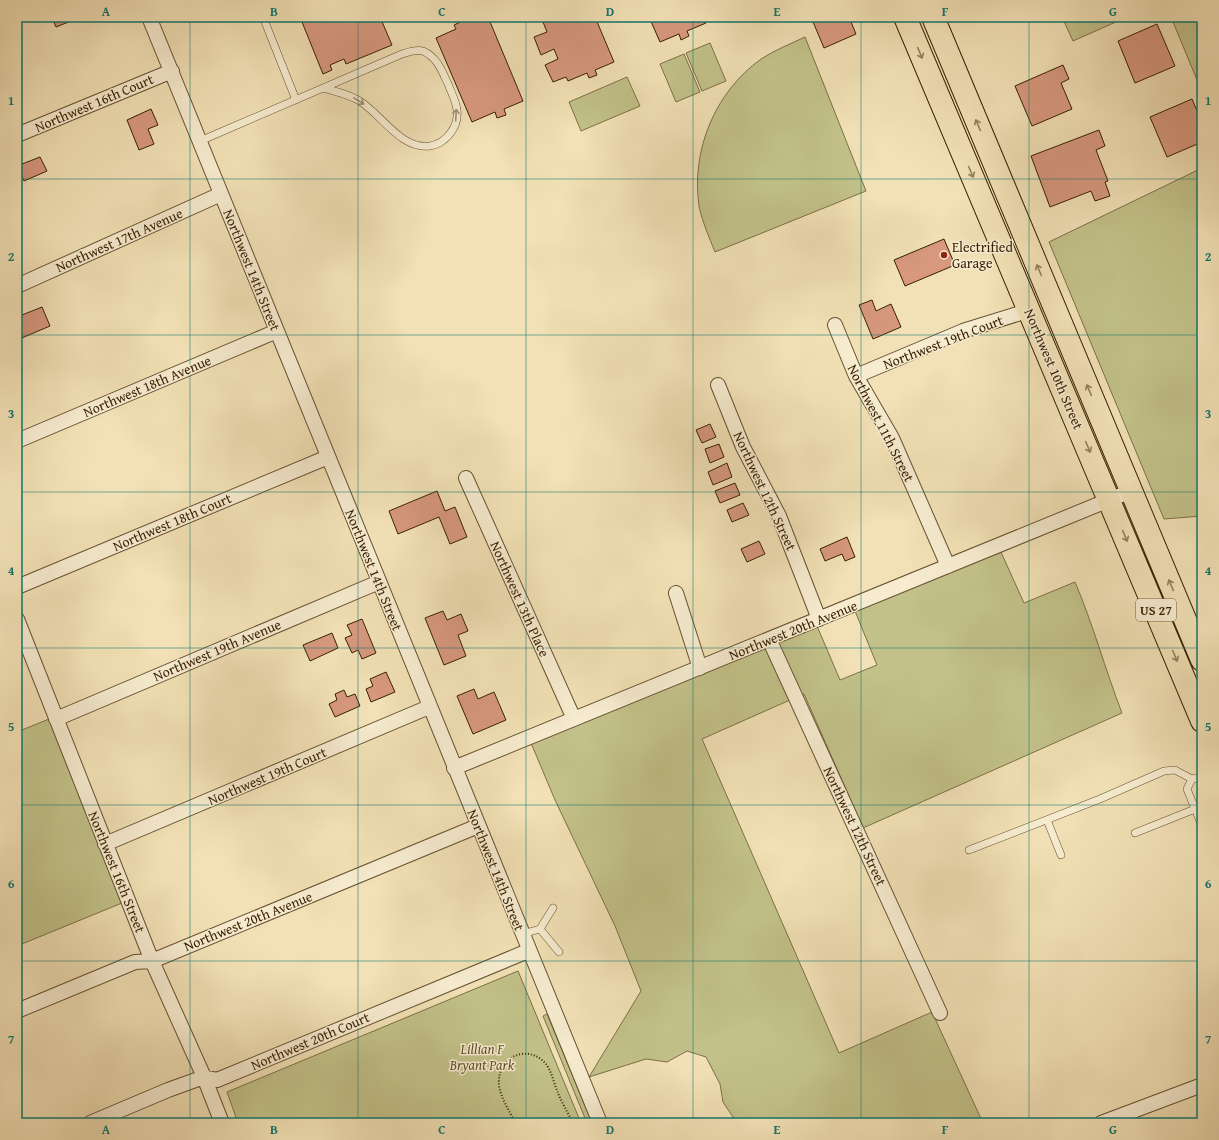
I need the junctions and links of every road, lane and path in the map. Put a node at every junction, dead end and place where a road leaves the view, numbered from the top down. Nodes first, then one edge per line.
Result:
1 (149, 17) edge
2 (263, 17) edge
3 (905, 17) edge
4 (932, 17) edge
5 (172, 71) junction
6 (323, 88) junction
7 (296, 100) junction
8 (17, 135) edge
9 (200, 141) junction
10 (221, 194) junction
11 (1026, 241) junction
12 (1004, 250) junction
13 (17, 286) edge
14 (1030, 310) junction
15 (835, 325) dead end
16 (277, 332) junction
17 (856, 376) junction
18 (718, 385) dead end
19 (17, 441) edge
20 (328, 457) junction
21 (466, 478) dead end
22 (1131, 491) junction
23 (1110, 500) junction
24 (948, 566) junction
25 (379, 582) junction
26 (17, 587) edge
27 (676, 593) dead end
28 (17, 619) edge
29 (819, 619) junction
30 (769, 639) junction
31 (1202, 660) edge
32 (700, 668) junction
33 (429, 707) junction
34 (56, 719) junction
35 (574, 719) junction
36 (1202, 721) edge
37 (454, 768) junction
38 (1202, 777) edge
39 (1192, 779) junction
40 (1195, 809) junction
41 (1047, 820) junction
42 (478, 826) junction
43 (1202, 826) edge
44 (1135, 833) dead end
45 (105, 844) junction
46 (969, 850) dead end
47 (1061, 855) dead end
48 (553, 908) dead end
49 (540, 929) junction
50 (522, 934) junction
51 (528, 951) junction
52 (558, 952) dead end
53 (152, 961) junction
54 (17, 1011) edge
55 (940, 1013) dead end
56 (204, 1077) junction
57 (1202, 1085) edge
58 (90, 1123) edge
59 (222, 1123) edge
60 (515, 1123) edge
61 (574, 1123) edge
62 (600, 1123) edge
63 (1101, 1123) edge

1 - 5 street, Northwest 14th Street
2 - 7 lane
3 -> 12 highway, Northwest 10th Street / US 27
11 -> 4 highway, Northwest 10th Street / US 27
5 - 8 street, Northwest 16th Court
5 - 9 street, Northwest 14th Street
6 -> 6 lane
6 - 7 lane
7 - 9 lane
9 - 10 street, Northwest 14th Street
10 - 13 street, Northwest 17th Avenue
10 - 16 street, Northwest 14th Street
11 - 12 highway
22 -> 11 highway, Northwest 10th Street / US 27
12 - 14 highway, Northwest 10th Street / US 27
14 - 17 street, Northwest 19th Court
14 -> 23 highway, Northwest 10th Street / US 27
15 - 17 street, Northwest 11th Street
16 - 19 street, Northwest 18th Avenue
16 - 20 street, Northwest 14th Street
17 - 24 street, Northwest 11th Street
18 - 29 street, Northwest 12th Street
20 - 25 street, Northwest 14th Street
20 - 26 street, Northwest 18th Court
21 - 35 street, Northwest 13th Place
22 - 23 street, Northwest 20th Avenue
31 -> 22 highway, Northwest 10th Street / US 27
23 - 24 street, Northwest 20th Avenue
23 -> 36 highway, Northwest 10th Street / US 27
24 - 29 street, Northwest 20th Avenue
25 - 33 street, Northwest 14th Street
25 - 34 street, Northwest 19th Avenue
27 - 32 street
28 - 34 street, Northwest 16th Street
29 - 30 street, Northwest 20th Avenue
30 - 32 street, Northwest 20th Avenue
30 - 55 street, Northwest 12th Street
32 - 35 street, Northwest 20th Avenue
33 - 37 street, Northwest 14th Street
33 - 45 street, Northwest 19th Court
34 - 45 street, Northwest 16th Street
35 - 37 street, Northwest 20th Avenue
37 - 42 street, Northwest 14th Street
38 - 39 lane
39 - 40 lane
39 - 41 lane
40 - 43 lane
40 - 44 lane
41 - 46 lane
41 - 47 lane
42 - 50 street, Northwest 14th Street
42 - 53 street, Northwest 20th Avenue
45 - 53 street, Northwest 16th Street
48 - 49 lane
49 - 50 lane
49 - 52 lane
50 - 51 street, Northwest 14th Street
51 - 56 street, Northwest 20th Court
51 - 62 street, Northwest 14th Street
53 - 54 street, Northwest 20th Avenue
53 - 56 street, Northwest 16th Street
56 - 58 street, Northwest 20th Court
56 - 59 street, Northwest 16th Street
57 - 63 street
60 - 61 path

